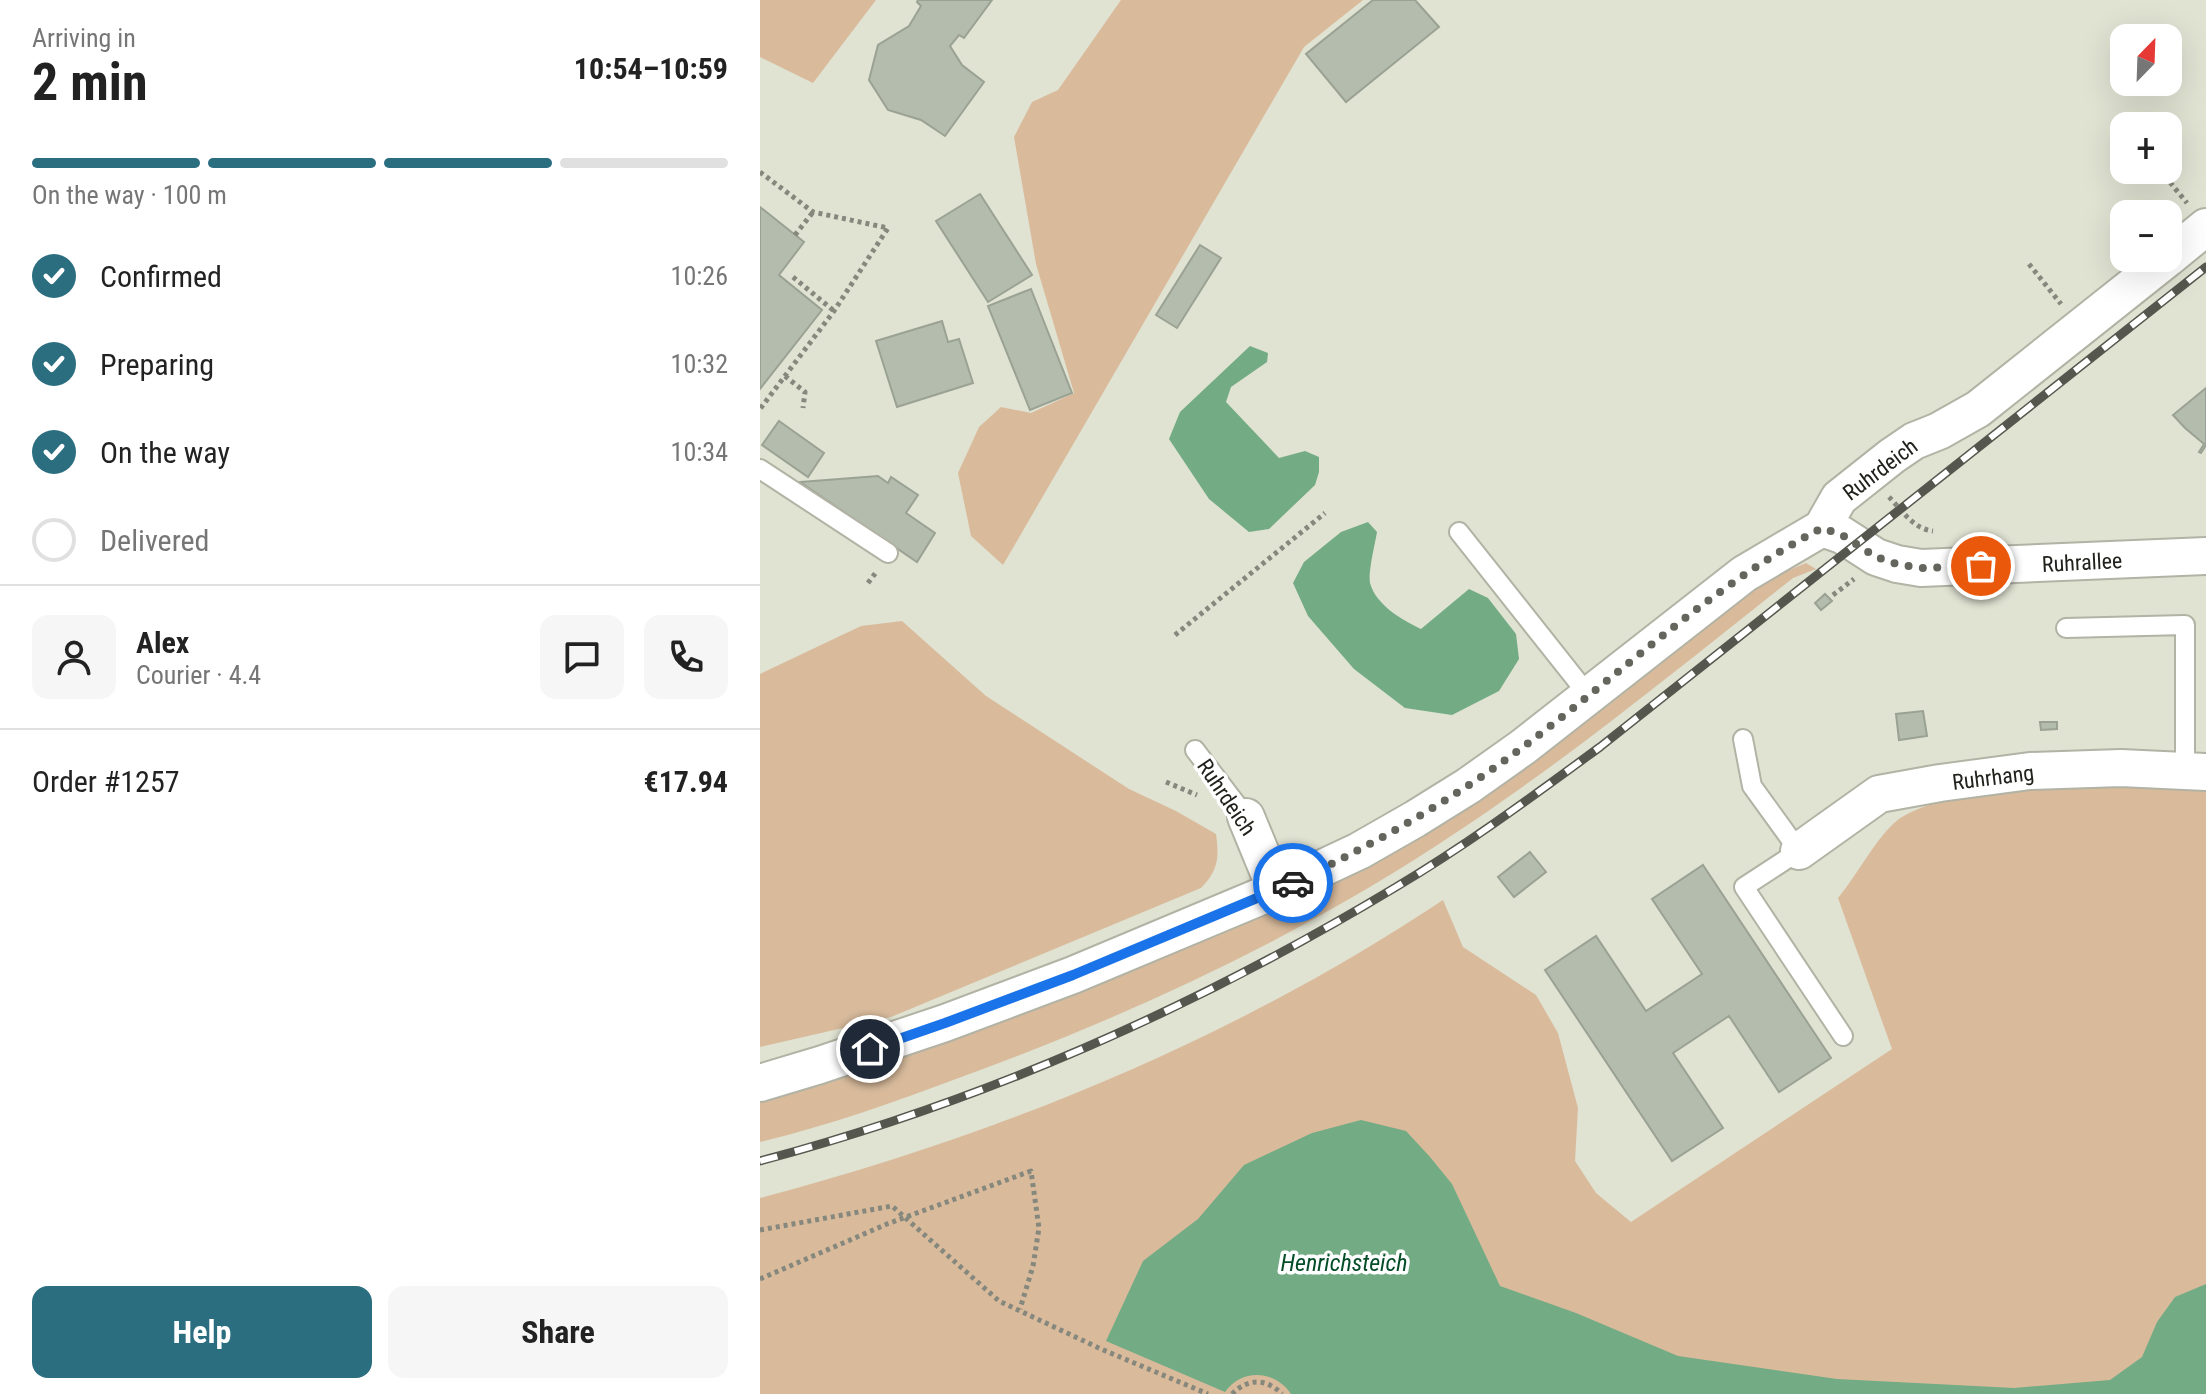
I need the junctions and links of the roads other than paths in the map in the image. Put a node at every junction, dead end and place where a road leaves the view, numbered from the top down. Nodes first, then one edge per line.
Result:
1 (2206, 227) edge
2 (2182, 247) edge
3 (2150, 272) edge
4 (760, 469) edge
5 (1822, 528) junction
6 (1459, 532) dead end
7 (888, 553) dead end
8 (2206, 556) edge
9 (2066, 628) dead end
10 (1589, 696) junction
11 (1743, 739) dead end
12 (1195, 750) dead end
13 (2195, 772) edge
14 (1246, 817) joint
15 (1799, 851) junction
16 (1276, 890) junction
17 (1843, 1036) dead end
18 (760, 1083) edge

1 - 2 street, Ruhrdeich
3 - 5 street, Ruhrdeich
4 - 7 lane
5 - 8 street, Ruhrallee
5 - 10 street, Ruhrdeich
6 - 10 lane
9 - 13 lane
10 - 16 street, Ruhrdeich
11 - 15 lane
12 - 14 lane, Ruhrdeich
13 - 15 street, Ruhrhang
14 - 16 street, Ruhrdeich
15 - 17 lane
16 - 18 street, Ruhrdeich

